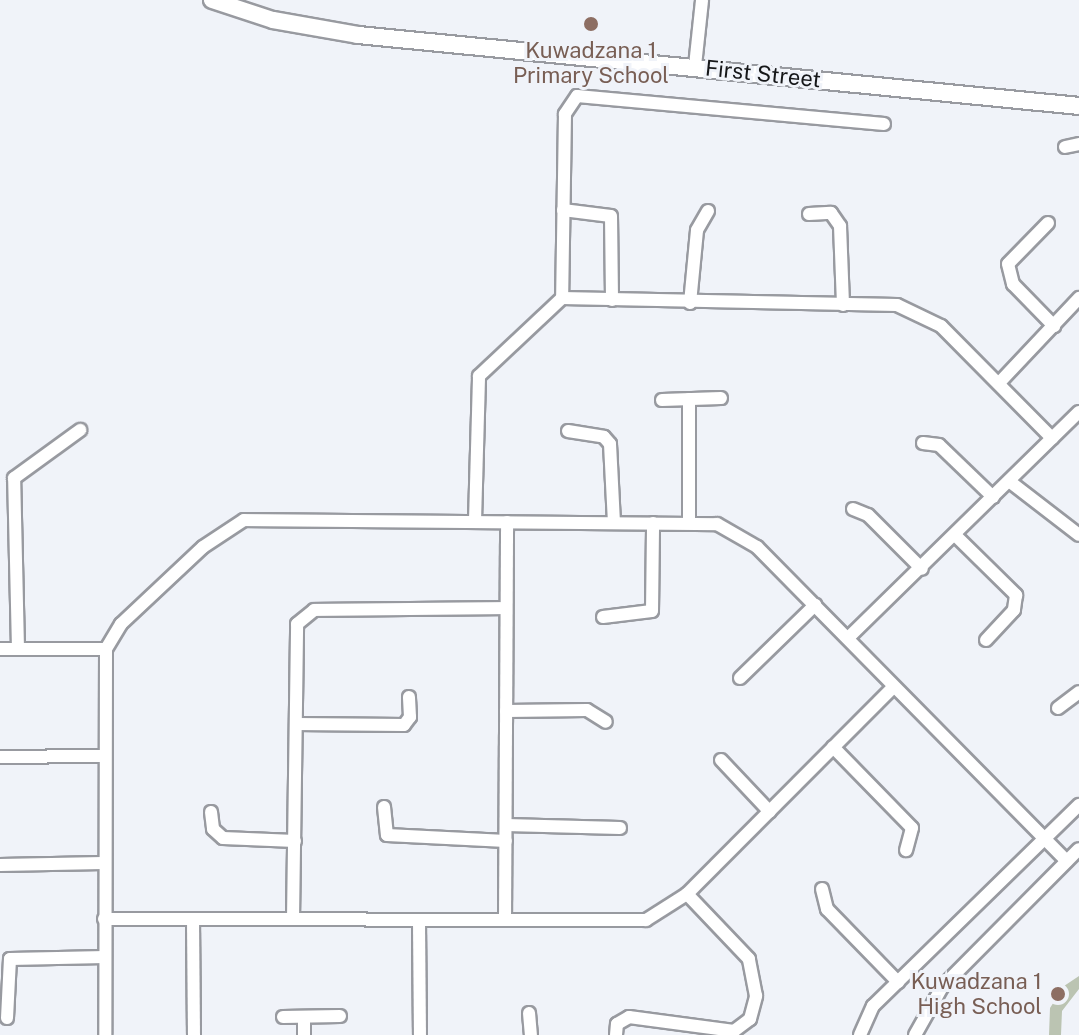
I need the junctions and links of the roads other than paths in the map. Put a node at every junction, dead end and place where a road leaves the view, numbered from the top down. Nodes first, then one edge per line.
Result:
1 (212, 0) edge
2 (702, 0) edge
3 (695, 66) junction
4 (1079, 106) edge
5 (884, 124) dead end
6 (1079, 144) edge
7 (1065, 147) dead end
8 (563, 210) junction
9 (708, 211) dead end
10 (809, 214) dead end
11 (1048, 223) dead end
12 (562, 298) junction
13 (1079, 298) edge
14 (612, 300) junction
15 (690, 303) junction
16 (843, 305) junction
17 (1054, 326) junction
18 (999, 383) junction
19 (721, 398) dead end
20 (689, 399) junction
21 (662, 400) dead end
22 (1079, 412) edge
23 (80, 430) dead end
24 (568, 431) dead end
25 (1052, 438) junction
26 (923, 443) dead end
27 (1009, 481) junction
28 (993, 497) junction
29 (853, 509) dead end
30 (475, 521) junction
31 (507, 522) junction
32 (689, 522) junction
33 (614, 523) junction
34 (653, 523) junction
35 (955, 535) junction
36 (1079, 535) edge
37 (922, 569) junction
38 (815, 605) junction
39 (506, 608) junction
40 (603, 617) dead end
41 (848, 638) junction
42 (986, 640) dead end
43 (0, 649) edge
44 (18, 649) junction
45 (106, 649) junction
46 (740, 678) dead end
47 (893, 687) junction
48 (1079, 692) edge
49 (409, 697) dead end
50 (1058, 708) dead end
51 (506, 711) junction
52 (606, 722) dead end
53 (296, 724) junction
54 (833, 747) junction
55 (104, 756) junction
56 (0, 757) edge
57 (721, 760) dead end
58 (1079, 805) edge
59 (384, 807) dead end
60 (211, 812) dead end
61 (770, 812) junction
62 (506, 825) junction
63 (620, 828) dead end
64 (1045, 839) junction
65 (295, 841) junction
66 (506, 841) junction
67 (1079, 849) edge
68 (906, 850) dead end
69 (1067, 861) junction
70 (103, 863) junction
71 (0, 865) edge
72 (822, 889) dead end
73 (687, 894) junction
74 (104, 919) junction
75 (293, 919) junction
76 (505, 920) junction
77 (193, 921) junction
78 (419, 923) junction
79 (105, 957) junction
80 (898, 982) junction
81 (529, 1013) dead end
82 (340, 1016) dead end
83 (283, 1017) dead end
84 (304, 1017) junction
85 (7, 1018) dead end
86 (105, 1035) edge
87 (194, 1035) edge
88 (304, 1035) edge
89 (420, 1035) edge
90 (531, 1035) edge
91 (616, 1035) edge
92 (860, 1035) edge
93 (915, 1035) edge

1 - 3 street, First Street
2 - 3 street
3 - 4 street, First Street
5 - 8 street
6 - 7 street
8 - 12 street
8 - 14 street
9 - 15 street
10 - 16 street
11 - 17 street
12 - 14 street
12 - 30 street
13 - 17 street
14 - 15 street
15 - 16 street
16 - 18 street
17 - 18 street
18 - 25 street
19 - 20 street
20 - 21 street
20 - 32 street
22 - 25 street
23 - 44 street
24 - 33 street
25 - 27 street
26 - 28 street
27 - 28 street
27 - 36 street
28 - 35 street
29 - 37 street
30 - 31 street
30 - 45 street
31 - 33 street
31 - 39 street
32 - 34 street
32 - 38 street
33 - 34 street
34 - 40 street
35 - 37 street
35 - 42 street
37 - 41 street
38 - 41 street
38 - 46 street
39 - 51 street
39 - 53 street
41 - 47 street
43 - 44 street
44 - 45 street
45 - 55 street
47 - 54 street
47 - 64 street
48 - 50 street
49 - 53 street
51 - 52 street
51 - 62 street
53 - 65 street
54 - 61 street
54 - 68 street
55 - 56 street
55 - 70 street
57 - 61 street
58 - 64 street
59 - 66 street
60 - 65 street
61 - 73 street
62 - 63 street
62 - 66 street
64 - 69 street
64 - 80 street
65 - 75 street
66 - 76 street
67 - 69 street
69 - 93 street
70 - 71 street
70 - 74 street
72 - 80 street
73 - 76 street
73 - 91 street
74 - 77 street
74 - 79 street
75 - 77 street
75 - 78 street
76 - 78 street
77 - 87 street
78 - 89 street
79 - 85 street
79 - 86 street
80 - 92 street
81 - 90 street
82 - 84 street
83 - 84 street
84 - 88 street

